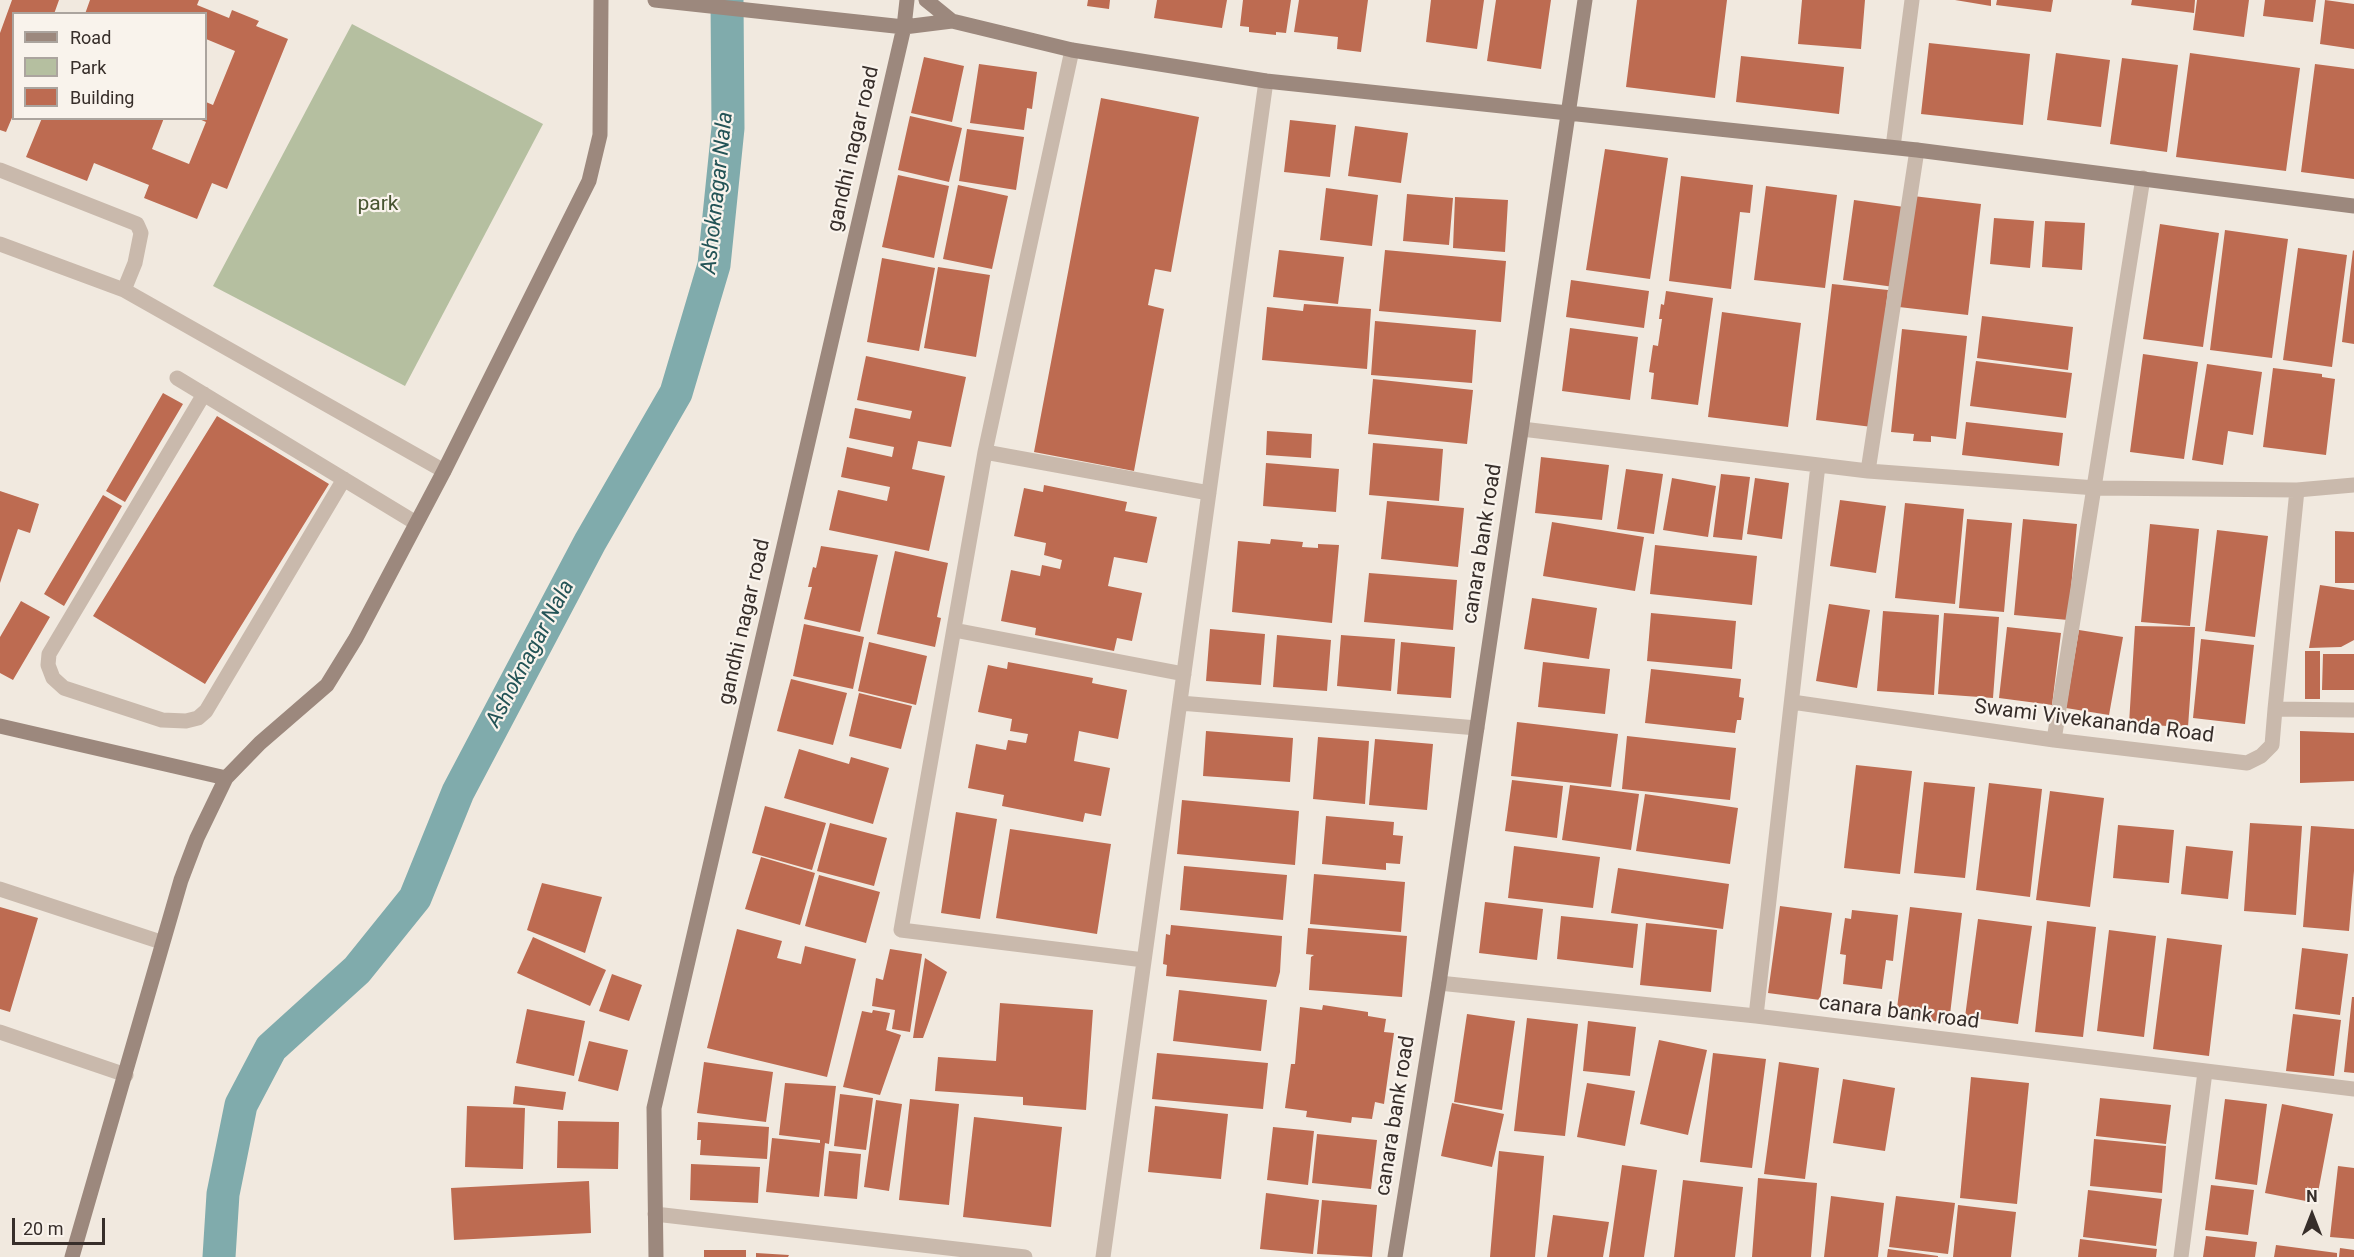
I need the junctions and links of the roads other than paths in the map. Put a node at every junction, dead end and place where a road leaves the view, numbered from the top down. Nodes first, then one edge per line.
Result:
1 (600, 0) edge
2 (655, 0) edge
3 (907, 0) edge
4 (926, 0) edge
5 (1585, 0) edge
6 (1912, 0) edge
7 (952, 21) junction
8 (904, 27) junction
9 (1072, 50) junction
10 (1266, 81) junction
11 (1569, 112) junction
12 (1893, 147) junction
13 (1917, 150) junction
14 (0, 170) edge
15 (2143, 178) junction
16 (2354, 206) edge
17 (0, 244) edge
18 (124, 290) junction
19 (177, 378) dead end
20 (204, 394) junction
21 (1522, 429) junction
22 (985, 452) junction
23 (1818, 465) junction
24 (444, 471) junction
25 (1868, 471) junction
26 (344, 479) junction
27 (2354, 485) edge
28 (2096, 488) junction
29 (2297, 490) junction
30 (1209, 493) junction
31 (416, 523) junction
32 (954, 630) junction
33 (1184, 674) junction
34 (1791, 702) junction
35 (1180, 703) junction
36 (2275, 709) junction
37 (2354, 710) edge
38 (0, 726) edge
39 (1477, 728) junction
40 (2054, 740) junction
41 (226, 778) junction
42 (0, 889) edge
43 (161, 942) junction
44 (1144, 960) junction
45 (1439, 983) junction
46 (1756, 1016) junction
47 (0, 1032) edge
48 (2205, 1072) junction
49 (126, 1075) junction
50 (2354, 1089) edge
51 (655, 1214) junction
52 (72, 1257) edge
53 (656, 1257) edge
54 (1025, 1257) edge
55 (1103, 1257) edge
56 (1395, 1257) edge
57 (2181, 1257) edge

1 - 24 street
2 - 8 street
3 - 8 street, gandhi nagar road
4 - 7 street
5 - 11 street, canara bank road
6 - 12 street
7 - 8 street
7 - 9 street
8 - 51 street, gandhi nagar road
9 - 10 street
9 - 22 street
10 - 11 street
10 - 30 street
11 - 12 street
11 - 21 street, canara bank road
12 - 13 street
13 - 15 street
13 - 25 street
14 - 18 street
15 - 16 street
15 - 28 street
17 - 18 street
18 - 24 street
19 - 20 street
20 - 26 street
20 - 26 street
21 - 23 street
21 - 39 street, canara bank road
22 - 30 street
22 - 32 street
23 - 25 street
23 - 34 street
24 - 31 street
25 - 28 street
26 - 31 street
27 - 29 street
28 - 29 street
28 - 40 street
29 - 36 street, Swami Vivekananda Road
30 - 33 street
31 - 41 street
32 - 33 street
32 - 44 street
33 - 35 street
34 - 40 street, Swami Vivekananda Road
34 - 46 street
35 - 39 street
35 - 44 street
36 - 37 street
36 - 40 street, Swami Vivekananda Road
38 - 41 street
39 - 45 street, canara bank road
41 - 43 street
42 - 43 street
43 - 49 street
44 - 55 street
45 - 46 street, canara bank road
45 - 56 street, canara bank road
46 - 48 street, canara bank road
47 - 49 street
48 - 50 street, canara bank road
48 - 57 street
49 - 52 street
51 - 53 street, gandhi nagar road
51 - 54 street

